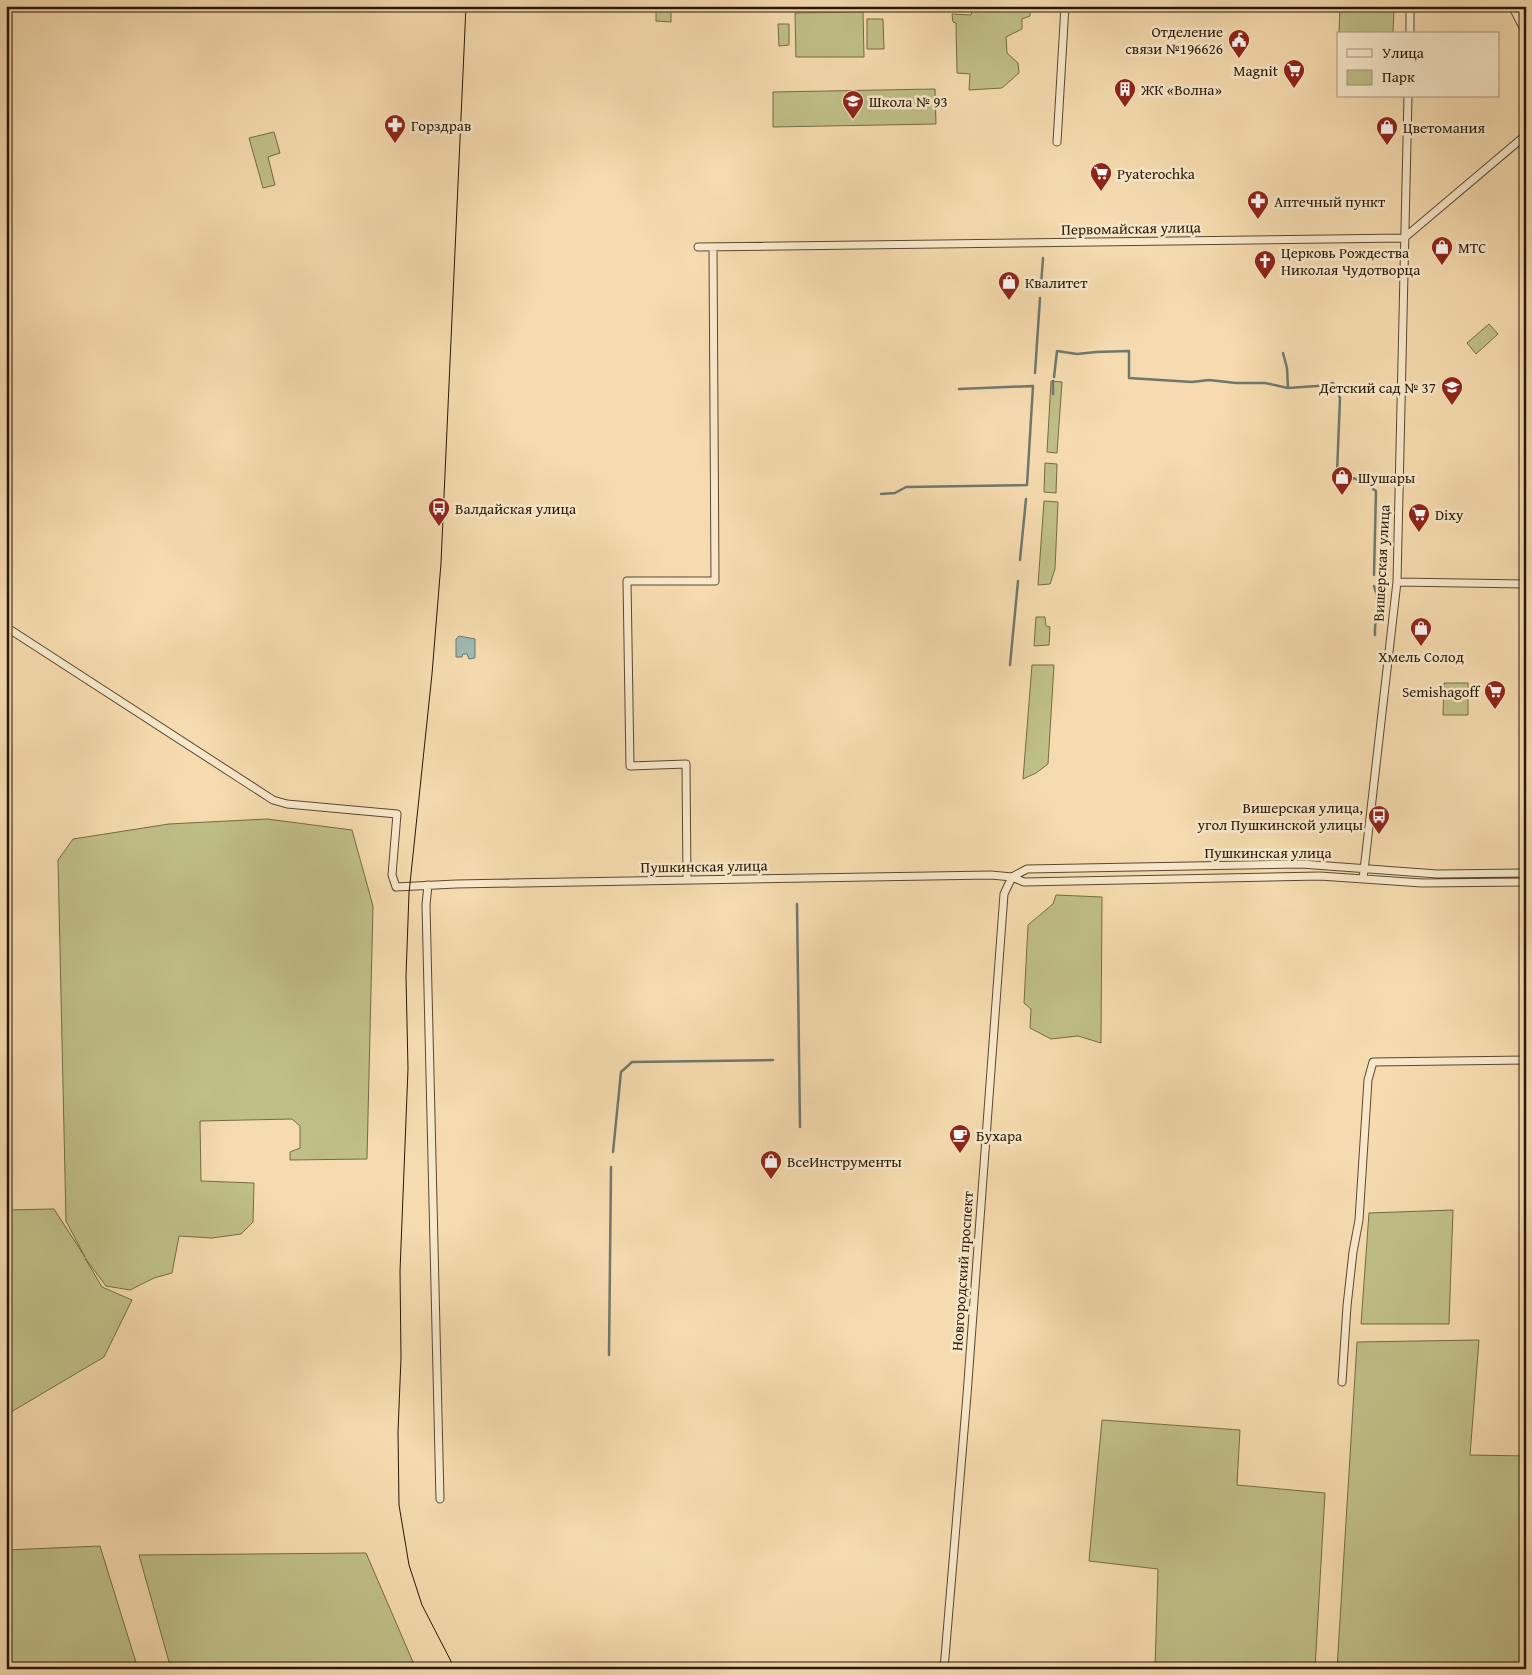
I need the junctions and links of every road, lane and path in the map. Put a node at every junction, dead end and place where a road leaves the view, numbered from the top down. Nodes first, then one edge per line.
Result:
1 (1065, 6) edge
2 (1410, 6) edge
3 (1512, 6) edge
4 (1410, 32) edge
5 (1526, 33) edge
6 (1408, 98) edge
7 (1526, 135) edge
8 (1057, 142) dead end
9 (1404, 238) junction
10 (698, 247) dead end
11 (713, 247) junction
12 (1397, 582) junction
13 (1526, 584) edge
14 (6, 628) edge
15 (1363, 868) junction
16 (1526, 873) edge
17 (1012, 877) junction
18 (1363, 879) junction
19 (687, 880) junction
20 (1526, 882) edge
21 (428, 884) junction
22 (1526, 1060) edge
23 (1342, 1382) dead end
24 (440, 1499) dead end
25 (944, 1669) edge

1 - 8 street
2 - 4 street
3 - 5 street
6 - 9 street, Вишерская улица
7 - 9 street
9 - 11 street, Первомайская улица
9 - 12 street, Вишерская улица
10 - 11 street, Первомайская улица
11 - 19 street
12 - 13 street
12 - 15 street, Вишерская улица
14 - 21 street, Пушкинская улица
15 - 16 street, Пушкинская улица
15 - 17 street, Пушкинская улица
15 - 18 street, Вишерская улица
17 - 18 street, Пушкинская улица
17 - 19 street, Пушкинская улица
17 - 25 street, Новгородский проспект
18 - 20 street, Пушкинская улица
19 - 21 street, Пушкинская улица
21 - 24 street
22 - 23 street

